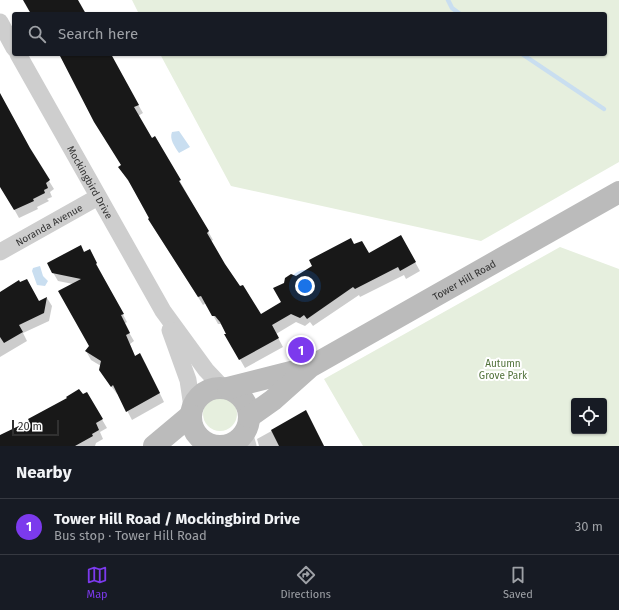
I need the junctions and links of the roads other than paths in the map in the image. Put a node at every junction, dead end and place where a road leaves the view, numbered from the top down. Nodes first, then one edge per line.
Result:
1 (0, 22) edge
2 (12, 44) edge
3 (19, 56) edge
4 (619, 192) edge
5 (98, 197) junction
6 (0, 252) edge
7 (163, 311) junction
8 (310, 367) junction
9 (226, 388) junction
10 (192, 411) junction
11 (247, 432) edge
12 (211, 445) edge
13 (154, 446) edge

1 - 2 street
3 - 5 street, Mockingbird Drive
4 - 8 street, Tower Hill Road
5 - 6 street, Noranda Avenue
5 - 7 street, Mockingbird Drive
7 - 9 street, Mockingbird Drive
7 - 10 street, Mockingbird Drive
8 - 9 street, Tower Hill Road
8 - 11 street, Tower Hill Road
9 - 10 street
9 - 11 street
10 - 12 street
10 - 13 street
11 - 12 street

